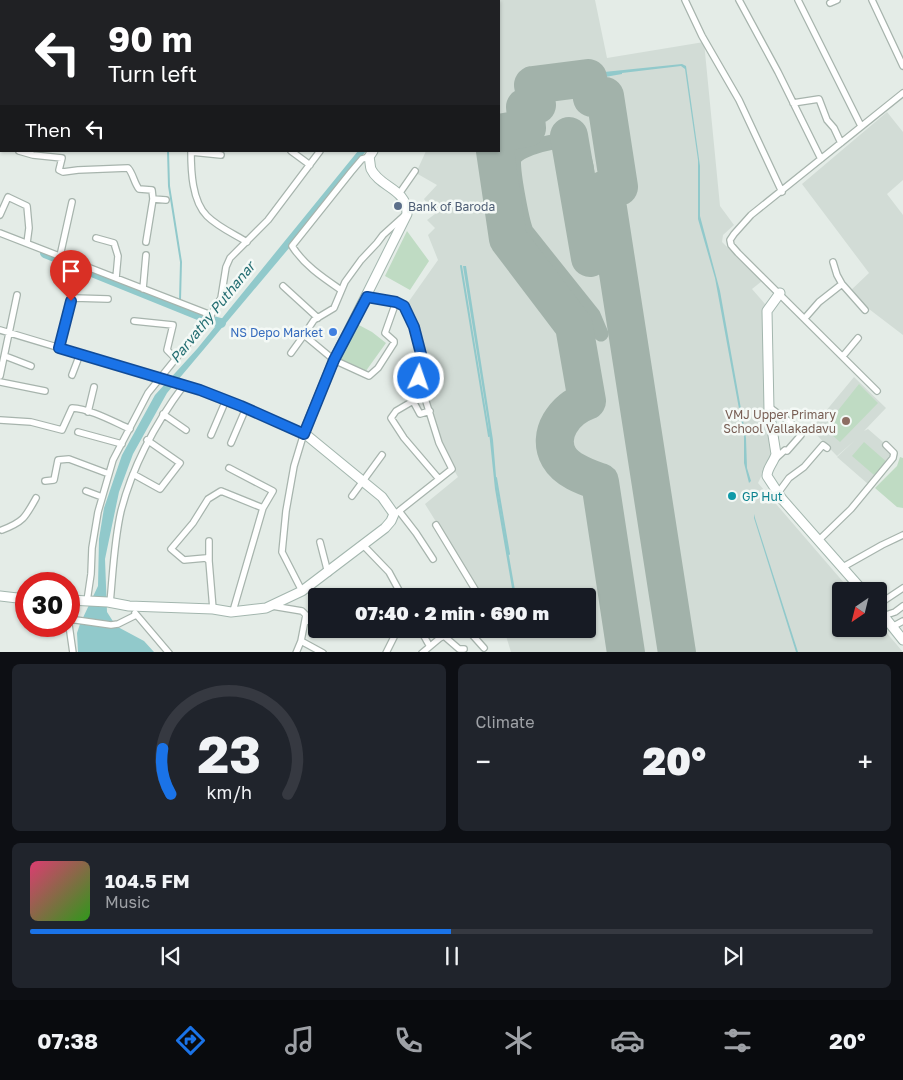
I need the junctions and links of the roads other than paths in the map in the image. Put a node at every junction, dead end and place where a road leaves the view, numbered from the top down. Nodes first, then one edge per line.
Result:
1 (686, 0) edge
2 (739, 0) edge
3 (798, 0) edge
4 (838, 0) edge
5 (872, 0) edge
6 (830, 3) dead end
7 (903, 66) edge
8 (903, 93) edge
9 (793, 103) junction
10 (862, 126) junction
11 (841, 142) junction
12 (22, 152) edge
13 (191, 152) edge
14 (292, 152) edge
15 (319, 152) edge
16 (371, 154) edge
17 (221, 155) dead end
18 (820, 159) junction
19 (310, 165) junction
20 (414, 171) dead end
21 (782, 192) junction
22 (400, 194) junction
23 (153, 199) junction
24 (166, 200) dead end
25 (72, 202) dead end
26 (407, 214) junction
27 (0, 215) edge
28 (0, 233) edge
29 (96, 238) dead end
30 (146, 242) dead end
31 (247, 242) junction
32 (27, 243) junction
33 (146, 255) dead end
34 (60, 256) junction
35 (832, 262) dead end
36 (116, 278) junction
37 (842, 284) junction
38 (283, 286) dead end
39 (143, 288) junction
40 (341, 290) junction
41 (780, 293) junction
42 (17, 295) dead end
43 (367, 297) junction
44 (108, 299) dead end
45 (396, 302) junction
46 (865, 310) dead end
47 (211, 315) junction
48 (318, 318) junction
49 (804, 318) junction
50 (134, 321) dead end
51 (0, 330) edge
52 (10, 333) junction
53 (304, 336) junction
54 (858, 338) dead end
55 (59, 348) junction
56 (291, 353) dead end
57 (80, 354) junction
58 (5, 356) junction
59 (843, 356) junction
60 (176, 359) junction
61 (334, 360) junction
62 (31, 366) dead end
63 (0, 375) edge
64 (72, 375) dead end
65 (161, 379) junction
66 (0, 382) edge
67 (184, 385) junction
68 (94, 387) dead end
69 (877, 390) dead end
70 (45, 391) dead end
71 (226, 400) junction
72 (769, 407) junction
73 (246, 408) junction
74 (430, 411) junction
75 (88, 412) junction
76 (163, 414) junction
77 (0, 420) edge
78 (130, 429) junction
79 (186, 430) dead end
80 (78, 432) dead end
81 (304, 434) junction
82 (211, 435) dead end
83 (147, 440) junction
84 (231, 443) dead end
85 (122, 444) junction
86 (886, 444) dead end
87 (827, 448) dead end
88 (382, 455) dead end
89 (774, 460) junction
90 (229, 468) dead end
91 (109, 474) junction
92 (133, 474) junction
93 (439, 479) junction
94 (45, 481) dead end
95 (363, 482) junction
96 (86, 491) dead end
97 (778, 493) junction
98 (352, 496) dead end
99 (102, 497) junction
100 (36, 498) dead end
101 (263, 508) junction
102 (396, 512) junction
103 (436, 525) dead end
104 (2, 530) dead end
105 (903, 536) edge
106 (819, 540) junction
107 (209, 541) dead end
108 (320, 542) dead end
109 (363, 545) junction
110 (433, 559) dead end
111 (209, 561) junction
112 (843, 567) junction
113 (328, 573) junction
114 (856, 582) edge
115 (398, 588) edge
116 (474, 588) edge
117 (903, 588) edge
118 (302, 591) junction
119 (0, 596) edge
120 (15, 597) edge
121 (888, 598) edge
122 (80, 601) edge
123 (88, 601) junction
124 (109, 603) junction
125 (128, 606) junction
126 (272, 606) junction
127 (903, 606) edge
128 (213, 608) junction
129 (233, 612) junction
130 (888, 612) edge
131 (136, 615) junction
132 (80, 620) edge
133 (305, 621) junction
134 (308, 621) edge
135 (903, 621) edge
136 (888, 622) edge
137 (892, 627) junction
138 (71, 637) edge
139 (393, 638) edge
140 (426, 638) edge
141 (441, 638) edge
142 (446, 638) edge
143 (475, 638) edge
144 (903, 640) edge
145 (302, 641) junction
146 (430, 645) junction
147 (484, 648) dead end
148 (464, 649) dead end
149 (74, 652) edge
150 (169, 652) edge
151 (296, 652) edge
152 (323, 652) edge
153 (386, 652) edge
154 (422, 652) edge

1 - 21 street
2 - 9 street
3 - 10 street
4 - 6 street
5 - 7 street
8 - 10 street
9 - 11 street
9 - 18 street
10 - 11 street
11 - 18 street
12 - 23 street
13 - 17 street
13 - 31 street
14 - 19 street
15 - 19 street
16 - 22 street
16 - 40 street
18 - 21 street
19 - 31 street
20 - 22 street
21 - 41 street
22 - 26 street
23 - 24 street
23 - 30 street
25 - 34 street
26 - 40 street
26 - 43 street
27 - 32 street
28 - 32 street
29 - 36 street
31 - 47 street
32 - 34 street
33 - 39 street
34 - 36 street
35 - 37 street
36 - 39 street
37 - 46 street
37 - 49 street
38 - 48 street
39 - 47 street
40 - 48 street
41 - 49 street
41 - 72 street
42 - 52 street
43 - 45 street
43 - 61 street
44 - 55 street
45 - 61 street
45 - 74 street
47 - 60 street
48 - 53 street
49 - 59 street
50 - 60 street
51 - 52 street
52 - 55 street
52 - 58 street
53 - 56 street
53 - 61 street
54 - 59 street
55 - 57 street
57 - 64 street
57 - 65 street
58 - 62 street
58 - 63 street
59 - 69 street
60 - 65 street
61 - 81 street
65 - 67 street
65 - 78 street
66 - 70 street
67 - 71 street
67 - 76 street
68 - 75 street
71 - 73 street
71 - 82 street
72 - 89 street
72 - 89 street
73 - 81 street
73 - 84 street
74 - 93 street
74 - 93 street
75 - 77 street
75 - 78 street
76 - 79 street
76 - 83 street
78 - 85 street
80 - 85 street
81 - 95 street
81 - 118 street
83 - 92 street
83 - 92 street
85 - 91 street
86 - 106 street
87 - 97 street
88 - 95 street
89 - 97 street
90 - 101 street
91 - 94 street
91 - 99 street
92 - 124 street
93 - 102 street
95 - 98 street
95 - 102 street
96 - 99 street
97 - 106 street
99 - 123 street
100 - 104 street
101 - 111 street
101 - 129 street
102 - 109 street
102 - 110 street
103 - 116 street
105 - 112 street
106 - 112 street
107 - 111 street
108 - 113 street
109 - 113 street
109 - 115 street
111 - 128 street
112 - 114 street
113 - 118 street
117 - 121 street
118 - 126 street
119 - 120 street
122 - 123 street
123 - 124 street
124 - 125 street
125 - 128 street
125 - 131 street
126 - 129 street
126 - 133 street
127 - 130 street
128 - 129 street
131 - 132 street
131 - 150 street
133 - 134 street
133 - 145 street
135 - 137 street
136 - 137 street
137 - 144 street
138 - 149 street
139 - 153 street
140 - 146 street
141 - 146 street
142 - 148 street
143 - 147 street
145 - 151 street
145 - 152 street
146 - 154 street

